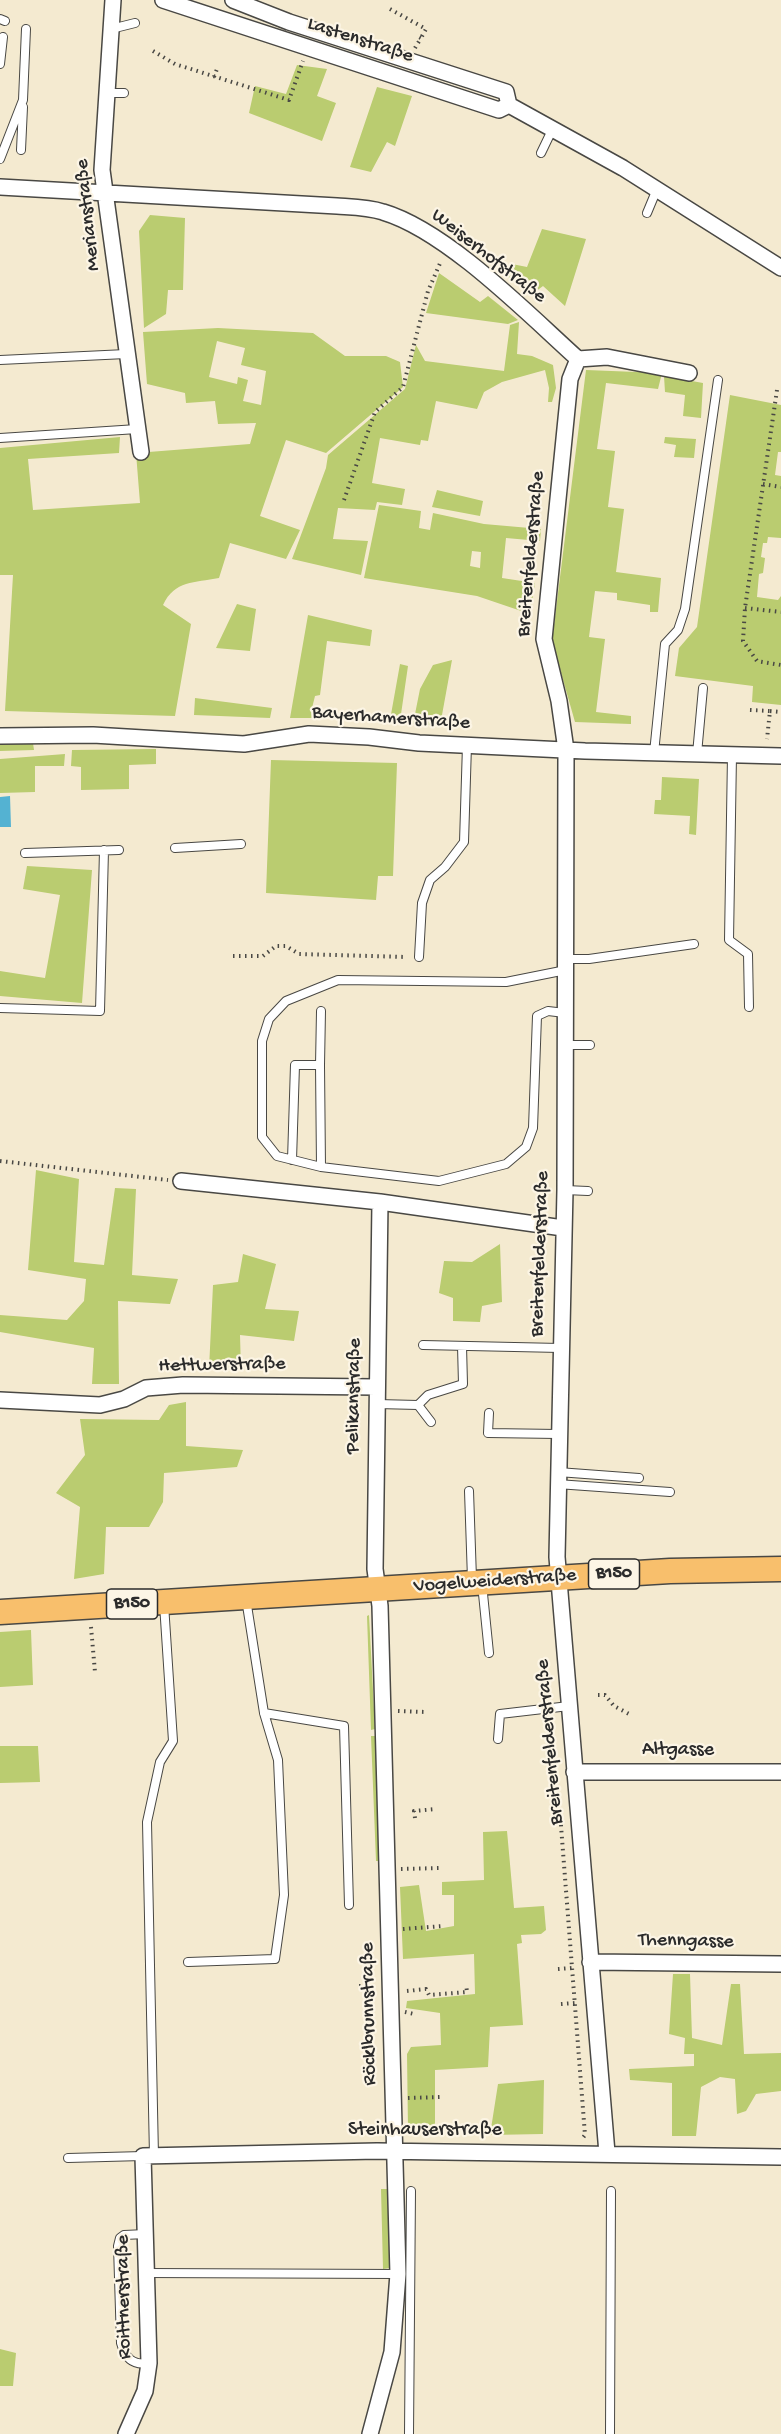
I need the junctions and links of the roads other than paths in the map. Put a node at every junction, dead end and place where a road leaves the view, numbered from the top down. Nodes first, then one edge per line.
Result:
1 (114, 0) edge
2 (123, 0) edge
3 (163, 0) edge
4 (233, 0) edge
5 (135, 23) dead end
6 (26, 29) dead end
7 (111, 29) junction
8 (3, 37) dead end
9 (0, 64) edge
10 (105, 93) junction
11 (124, 93) dead end
12 (23, 100) junction
13 (509, 105) junction
14 (553, 128) junction
15 (21, 150) dead end
16 (541, 153) dead end
17 (0, 159) edge
18 (0, 187) edge
19 (657, 189) junction
20 (106, 194) junction
21 (647, 213) dead end
22 (781, 268) edge
23 (126, 354) junction
24 (578, 359) junction
25 (0, 360) edge
26 (688, 373) dead end
27 (718, 380) dead end
28 (137, 429) junction
29 (0, 438) edge
30 (141, 452) dead end
31 (703, 688) dead end
32 (0, 736) edge
33 (467, 745) junction
34 (567, 750) junction
35 (654, 753) junction
36 (697, 754) junction
37 (732, 755) junction
38 (781, 756) edge
39 (241, 844) dead end
40 (175, 848) dead end
41 (104, 850) junction
42 (119, 850) dead end
43 (25, 853) dead end
44 (694, 944) dead end
45 (419, 957) road end
46 (566, 964) junction
47 (748, 1007) dead end
48 (0, 1008) edge
49 (321, 1011) dead end
50 (565, 1013) junction
51 (565, 1045) junction
52 (590, 1045) dead end
53 (320, 1065) junction
54 (292, 1160) junction
55 (321, 1167) junction
56 (180, 1181) road end
57 (565, 1190) junction
58 (588, 1191) dead end
59 (380, 1202) junction
60 (563, 1228) junction
61 (423, 1345) dead end
62 (462, 1346) junction
63 (560, 1348) junction
64 (376, 1386) junction
65 (0, 1400) edge
66 (375, 1404) junction
67 (418, 1405) junction
68 (489, 1413) dead end
69 (431, 1422) dead end
70 (558, 1434) junction
71 (557, 1478) junction
72 (639, 1478) dead end
73 (469, 1491) dead end
74 (670, 1492) dead end
75 (781, 1569) edge
76 (558, 1578) junction
77 (477, 1583) junction
78 (378, 1590) junction
79 (246, 1597) junction
80 (164, 1602) junction
81 (0, 1612) edge
82 (489, 1653) dead end
83 (569, 1706) junction
84 (264, 1713) junction
85 (498, 1738) dead end
86 (574, 1772) junction
87 (781, 1772) edge
88 (350, 1905) dead end
89 (188, 1962) dead end
90 (590, 1962) junction
91 (781, 1964) edge
92 (396, 2152) junction
93 (607, 2153) junction
94 (149, 2156) junction
95 (781, 2157) edge
96 (68, 2158) dead end
97 (411, 2191) dead end
98 (611, 2191) dead end
99 (146, 2234) junction
100 (145, 2273) junction
101 (398, 2274) junction
102 (148, 2363) junction
103 (126, 2434) edge
104 (370, 2434) edge
105 (409, 2434) edge
106 (610, 2434) edge

1 - 2 street
1 - 7 street, Merianstraße
3 - 13 street, Lastenstraße
4 - 13 street, Lastenstraße
5 - 7 lane
6 - 12 lane
7 - 10 street, Merianstraße
8 - 9 lane
10 - 11 lane
10 - 20 street, Merianstraße
12 - 15 lane
12 - 17 lane
13 - 14 street, Lastenstraße
14 - 16 lane
14 - 19 street, Lastenstraße
18 - 20 street, Weiserhofstraße
19 - 21 lane
19 - 22 street, Lastenstraße
20 - 23 street, Merianstraße
20 - 24 street, Weiserhofstraße
23 - 25 lane
23 - 28 street, Merianstraße
24 - 26 street
24 - 34 street, Breitenfelderstraße
27 - 35 lane
28 - 29 lane
28 - 30 street, Merianstraße
31 - 36 lane
32 - 33 street, Bayerhamerstraße
33 - 34 street, Bayerhamerstraße
33 - 45 lane
34 - 35 street, Bayerhamerstraße
34 - 46 street, Breitenfelderstraße
35 - 36 street, Bayerhamerstraße
36 - 37 street, Bayerhamerstraße
37 - 38 street, Bayerhamerstraße
37 - 47 lane
39 - 40 lane
41 - 42 lane
41 - 43 lane
41 - 48 lane
44 - 46 lane
46 - 50 street, Breitenfelderstraße
46 - 54 lane
49 - 53 lane
50 - 51 street, Breitenfelderstraße
50 - 55 lane
51 - 52 lane
51 - 57 street, Breitenfelderstraße
53 - 54 lane
53 - 55 lane
54 - 55 lane
56 - 59 street
57 - 58 lane
57 - 60 street, Breitenfelderstraße
59 - 60 street
59 - 64 street, Pelikanstraße
60 - 63 street, Breitenfelderstraße
61 - 62 lane
62 - 63 lane
62 - 67 lane
63 - 70 street, Breitenfelderstraße
64 - 65 street, Hettwerstraße
64 - 66 street, Pelikanstraße
66 - 67 lane
66 - 78 street, Pelikanstraße
67 - 69 lane
68 - 70 lane
70 - 71 street, Breitenfelderstraße
71 - 72 lane
71 - 74 lane
71 - 76 street, Breitenfelderstraße
73 - 77 lane
75 - 76 main road, Vogelweiderstraße / B150
76 - 77 main road, Vogelweiderstraße / B150
76 - 83 street, Breitenfelderstraße
77 - 78 main road, Vogelweiderstraße / B150
77 - 82 lane
78 - 79 main road, Vogelweiderstraße / B150
78 - 92 street, Röcklbrunnstraße
79 - 80 main road, Vogelweiderstraße / B150
79 - 84 lane
80 - 81 main road, Vogelweiderstraße / B150
80 - 94 lane
83 - 85 lane
83 - 86 street, Breitenfelderstraße
84 - 88 lane
84 - 89 lane
86 - 87 street, Altgasse
86 - 90 street, Breitenfelderstraße
90 - 91 street, Thenngasse
90 - 93 street, Breitenfelderstraße
92 - 93 street, Steinhauserstraße
92 - 94 street, Steinhauserstraße
92 - 101 street, Röcklbrunnstraße
93 - 95 street, Steinhauserstraße
94 - 96 lane, Steinhauserstraße
94 - 99 street, Roittnerstraße
97 - 105 lane
98 - 106 lane
99 - 100 street, Roittnerstraße
99 - 102 lane
100 - 101 lane
100 - 102 street, Roittnerstraße
101 - 104 street, Röcklbrunnstraße
102 - 103 street, Roittnerstraße

